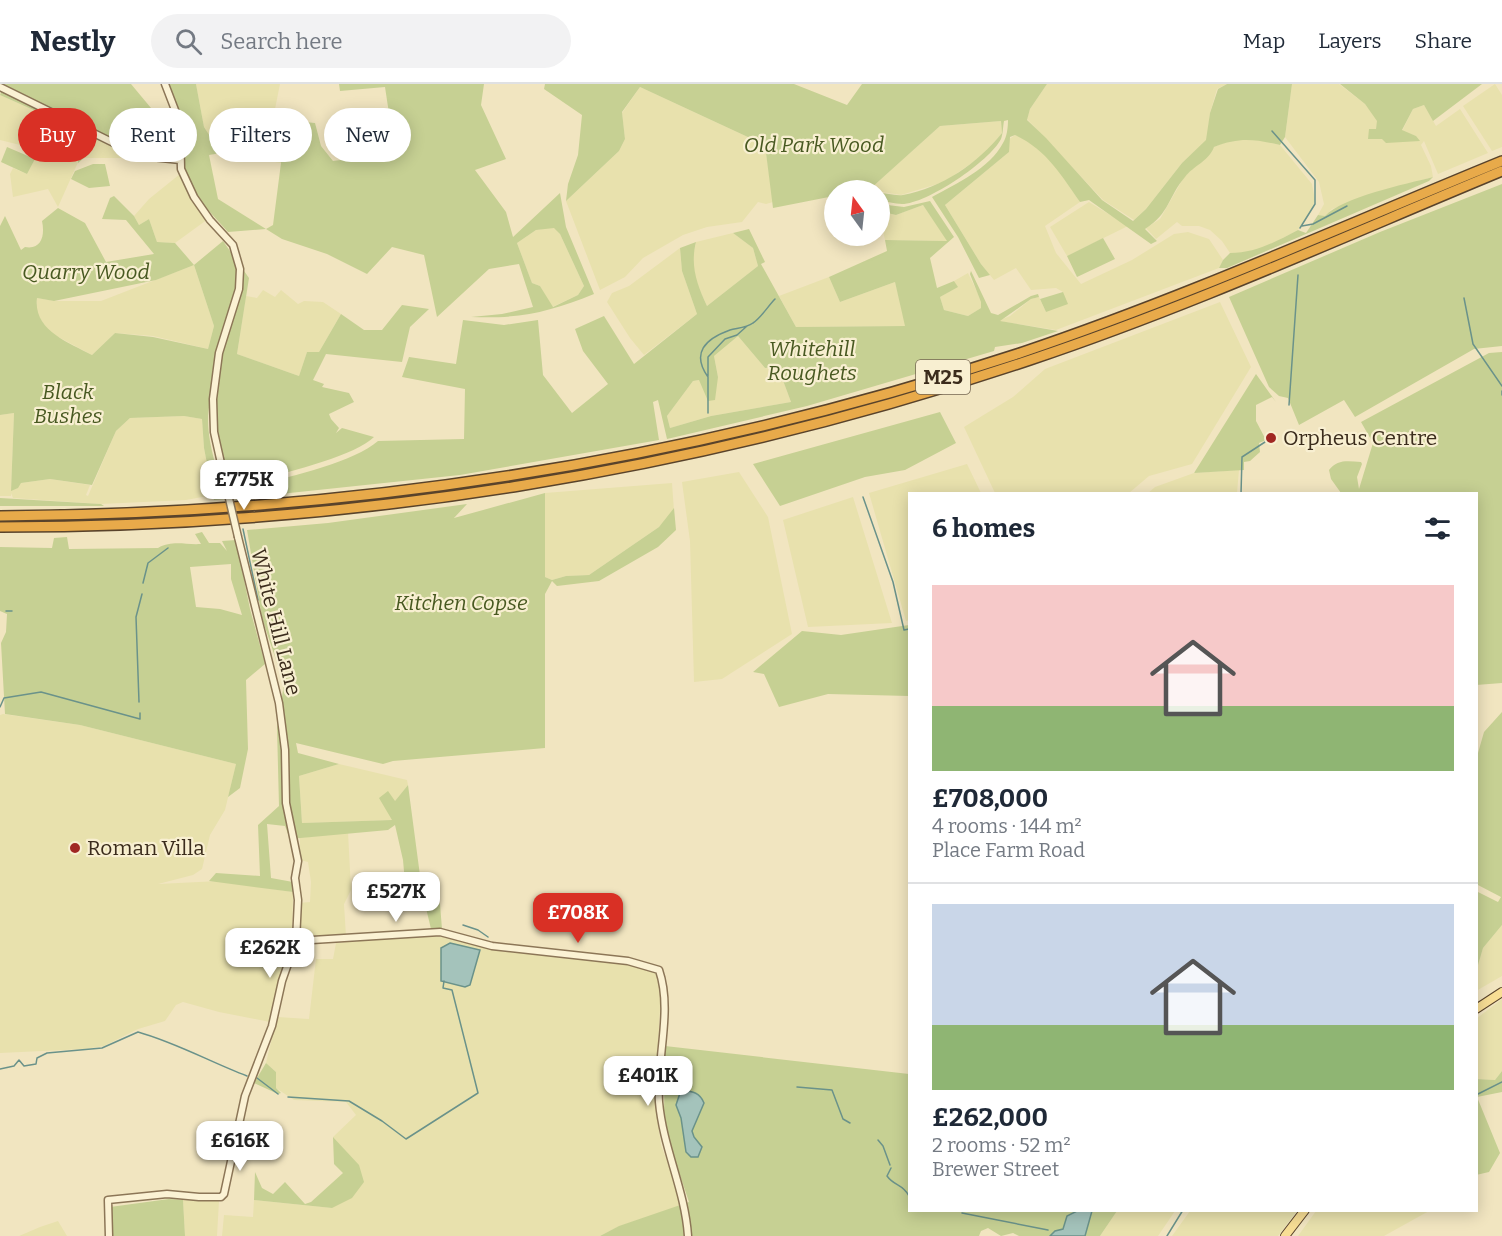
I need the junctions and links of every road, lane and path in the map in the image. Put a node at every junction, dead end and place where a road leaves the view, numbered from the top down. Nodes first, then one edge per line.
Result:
1 (165, 84) edge
2 (0, 87) edge
3 (174, 108) edge
4 (109, 141) edge
5 (1502, 159) edge
6 (180, 162) edge
7 (1502, 171) edge
8 (1502, 175) edge
9 (1457, 189) junction
10 (0, 516) edge
11 (0, 527) edge
12 (296, 941) junction
13 (1502, 992) edge
14 (1478, 1007) edge
15 (1303, 1212) edge
16 (108, 1236) edge
17 (688, 1236) edge
18 (1285, 1236) edge

1 - 3 street, White Hill Lane
2 - 4 street
5 - 10 highway, M25
6 - 12 street, White Hill Lane, bridge
7 - 9 highway, M25
8 - 9 highway, M25
9 - 11 highway, M25
12 - 16 street, White Hill Lane
12 - 17 street
13 - 14 main road
15 - 18 main road

